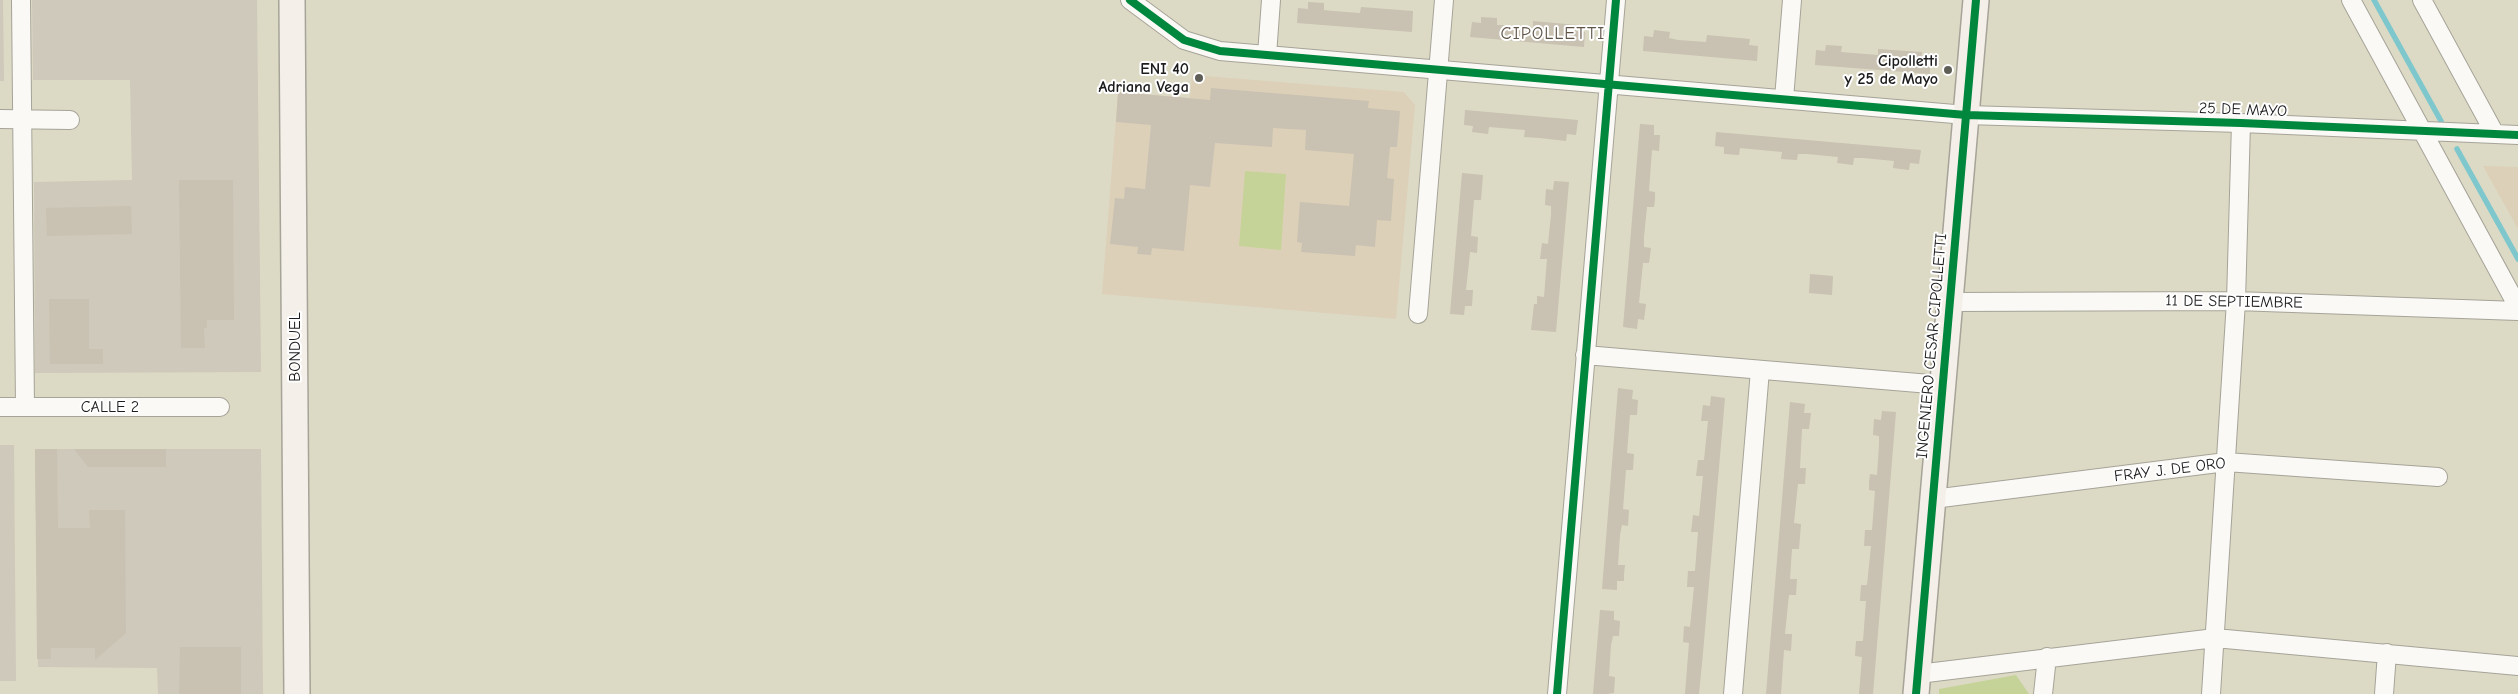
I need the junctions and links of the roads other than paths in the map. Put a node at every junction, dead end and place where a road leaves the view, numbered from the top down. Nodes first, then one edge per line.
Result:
1 (21, 0) edge
2 (292, 0) edge
3 (1130, 0) edge
4 (1271, 0) edge
5 (1444, 0) edge
6 (1616, 0) edge
7 (1792, 0) edge
8 (1976, 0) edge
9 (2351, 0) edge
10 (2422, 0) edge
11 (1267, 55) junction
12 (1438, 70) junction
13 (1609, 84) junction
14 (1784, 99) junction
15 (1966, 115) junction
16 (0, 119) edge
17 (22, 119) junction
18 (70, 120) dead end
19 (2240, 123) junction
20 (2422, 131) junction
21 (2495, 134) junction
22 (2518, 135) edge
23 (2236, 301) junction
24 (1950, 302) junction
25 (2518, 309) edge
26 (1418, 314) dead end
27 (1586, 355) junction
28 (1760, 370) junction
29 (1942, 385) junction
30 (0, 407) edge
31 (25, 407) junction
32 (220, 407) dead end
33 (2226, 462) junction
34 (2438, 477) dead end
35 (1933, 499) junction
36 (2215, 638) junction
37 (2387, 653) junction
38 (2047, 657) junction
39 (2518, 666) edge
40 (1917, 684) edge
41 (297, 694) edge
42 (1556, 694) edge
43 (1733, 694) edge
44 (2043, 694) edge
45 (2211, 694) edge
46 (2384, 694) edge

1 - 17 street
2 - 41 main road, BONDUEL
3 - 11 street, 25 DE MAYO
4 - 11 street
5 - 12 street
6 - 13 street
7 - 14 street
8 - 15 main road, INGENIERO CESAR CIPOLLETTI
9 - 20 street
10 - 21 street
11 - 12 street, 25 DE MAYO
12 - 13 street, 25 DE MAYO
12 - 26 street
13 - 14 street, 25 DE MAYO
13 - 27 street
14 - 15 street, 25 DE MAYO
15 - 19 street, 25 DE MAYO
15 - 24 main road, INGENIERO CESAR CIPOLLETTI
16 - 17 street
17 - 18 street
17 - 31 street
19 - 20 street, 25 DE MAYO
19 - 23 street
20 - 21 street, 25 DE MAYO
20 - 25 street
21 - 22 street, 25 DE MAYO
23 - 24 street, 11 DE SEPTIEMBRE
23 - 25 street, 11 DE SEPTIEMBRE
23 - 33 street
24 - 29 main road, INGENIERO CESAR CIPOLLETTI
27 - 28 street
27 - 42 street
28 - 29 street
28 - 43 street
29 - 35 main road, INGENIERO CESAR CIPOLLETTI
30 - 31 street, CALLE 2
31 - 32 street, CALLE 2
33 - 34 street, FRAY J. DE ORO
33 - 35 street, FRAY J. DE ORO
33 - 36 street
35 - 40 main road, INGENIERO CESAR CIPOLLETTI
36 - 37 street
36 - 38 street
36 - 45 street
37 - 39 street
37 - 46 street
38 - 40 street
38 - 44 street

